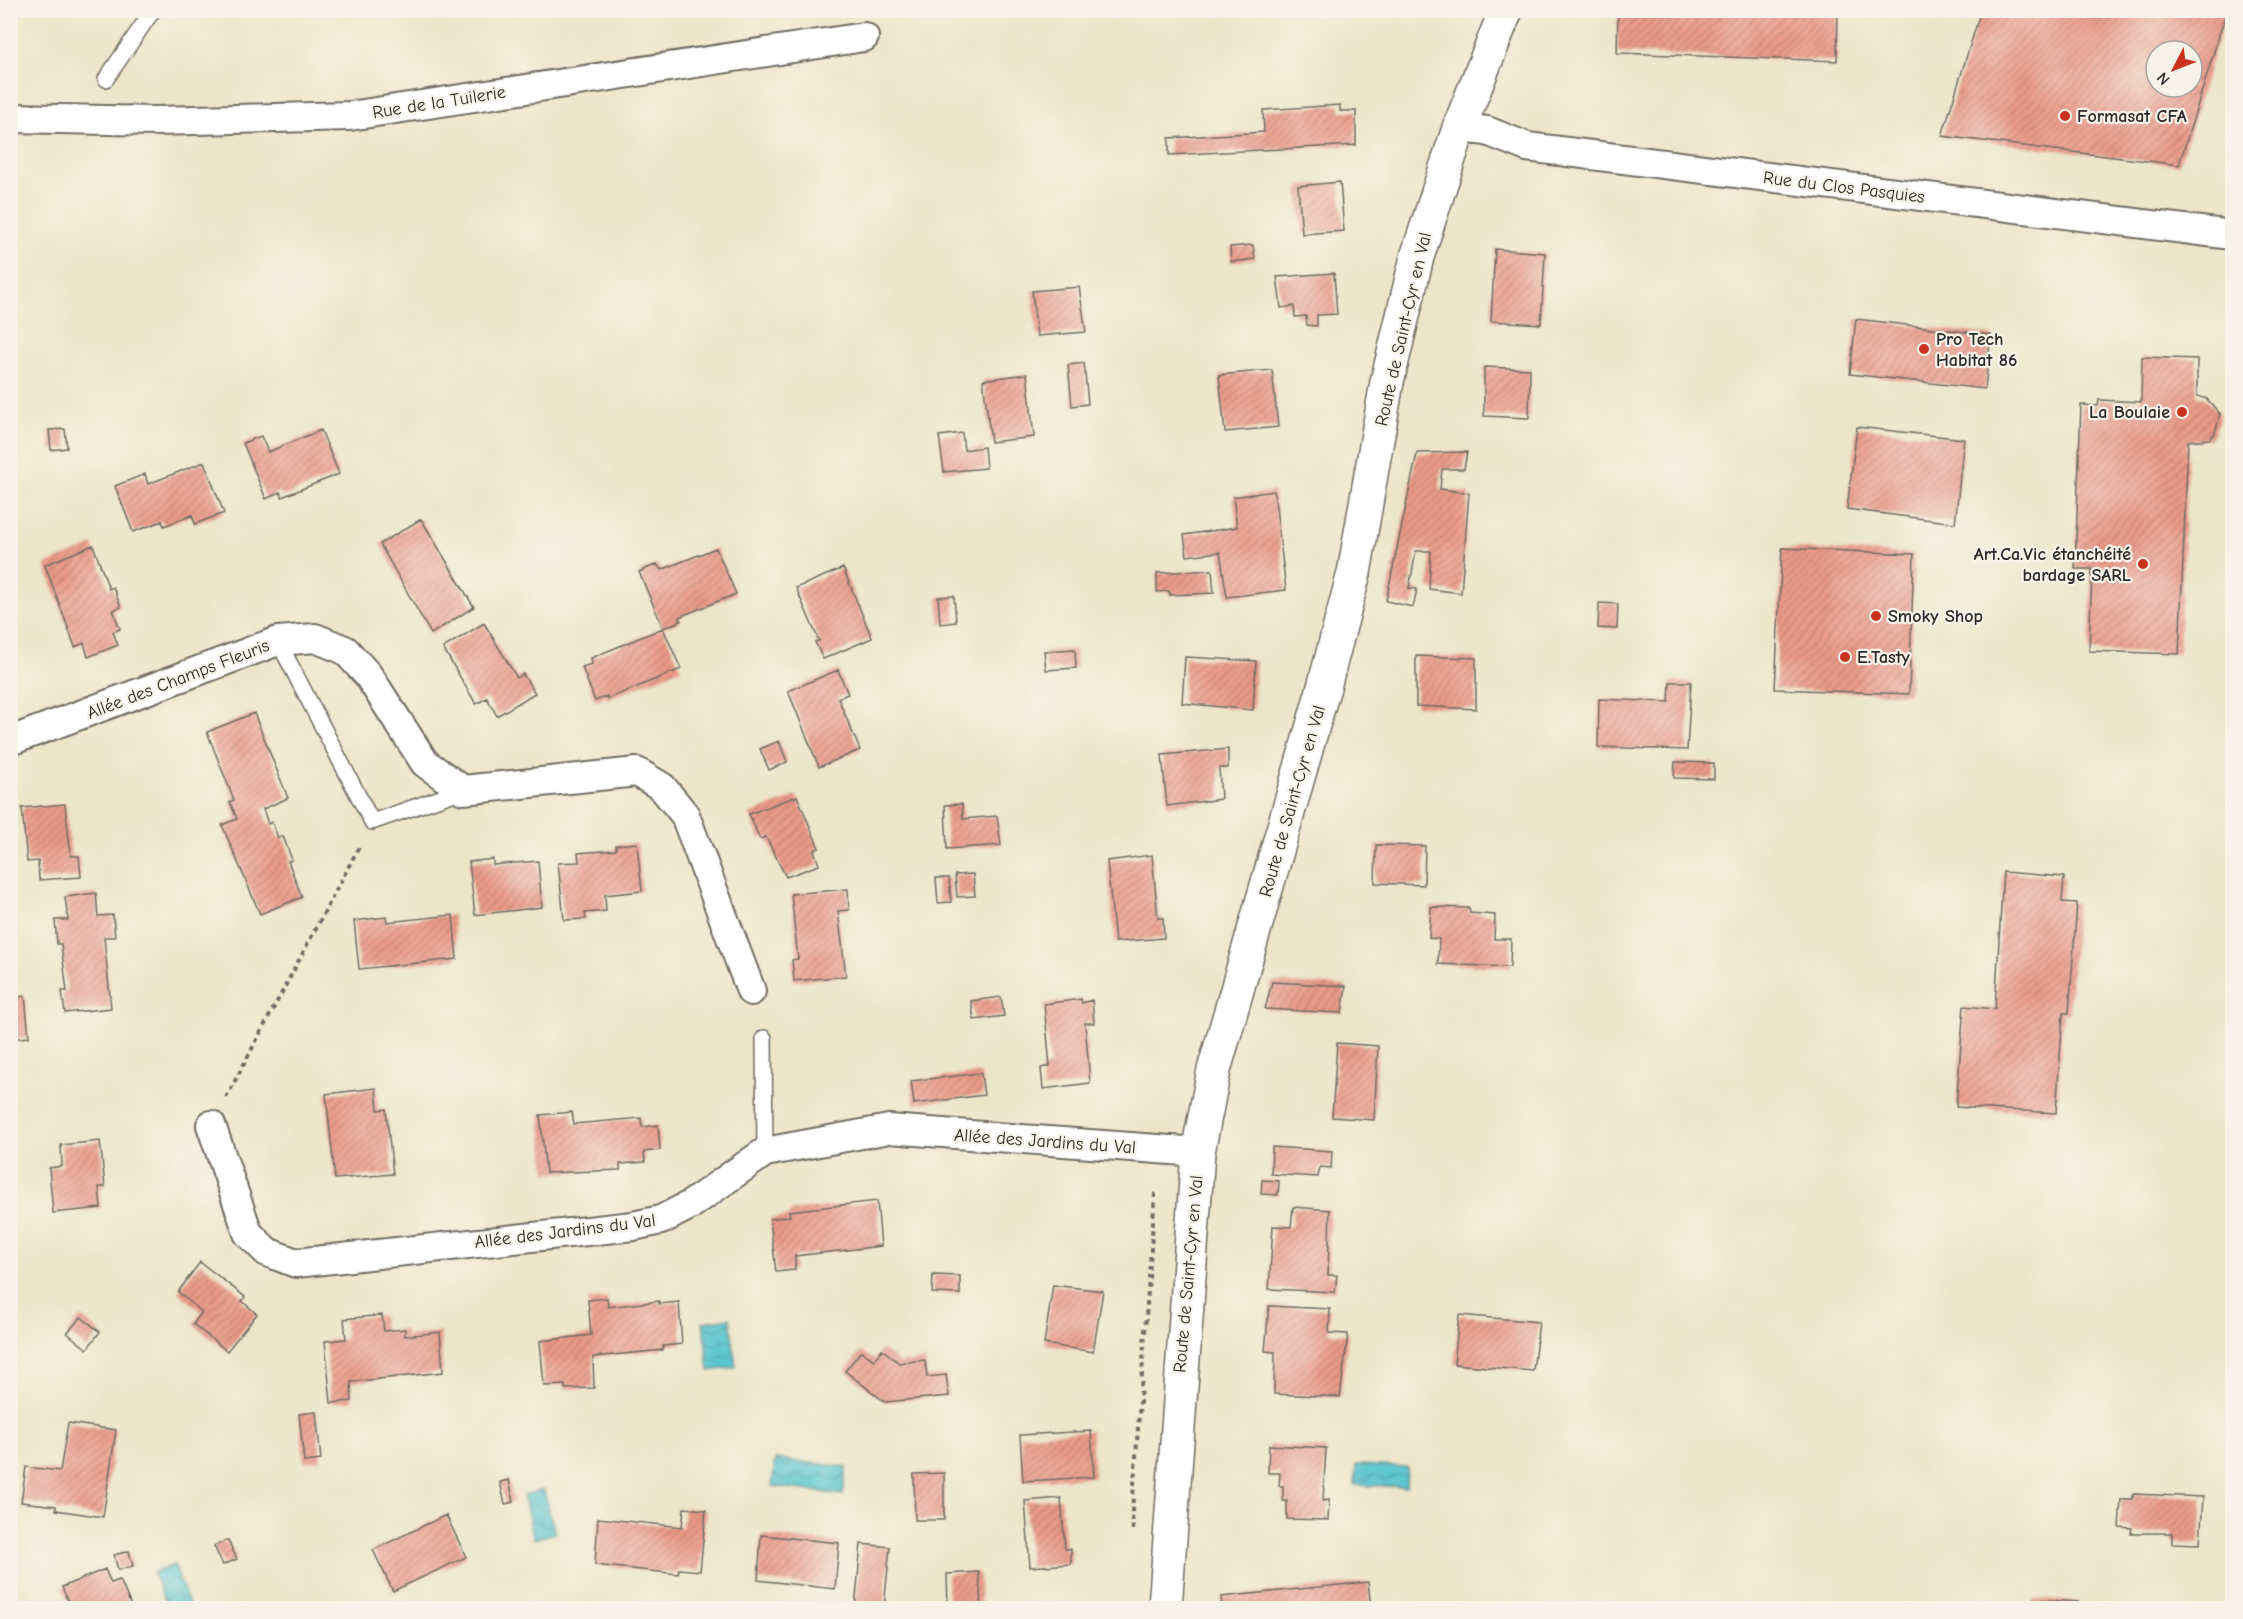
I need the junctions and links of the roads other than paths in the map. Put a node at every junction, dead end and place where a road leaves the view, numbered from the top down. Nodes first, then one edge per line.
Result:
1 (153, 10) edge
2 (1506, 10) edge
3 (864, 37) dead end
4 (106, 79) dead end
5 (10, 118) edge
6 (1459, 128) junction
7 (2232, 235) edge
8 (278, 641) junction
9 (10, 741) edge
10 (463, 790) junction
11 (751, 991) dead end
12 (764, 1038) dead end
13 (212, 1125) road end
14 (765, 1152) junction
15 (1198, 1152) junction
16 (1164, 1608) edge

1 - 4 lane
2 - 6 street, Route de Saint-Cyr en Val
3 - 5 street, Rue de la Tuilerie
6 - 7 street, Rue du Clos Pasquies
6 - 15 street, Route de Saint-Cyr en Val
8 - 9 street, Allée des Champs Fleuris
8 - 10 street, Allée des Champs Fleuris
8 - 10 lane
10 - 11 street
12 - 14 lane
13 - 14 street, Allée des Jardins du Val
14 - 15 street, Allée des Jardins du Val
15 - 16 street, Route de Saint-Cyr en Val

